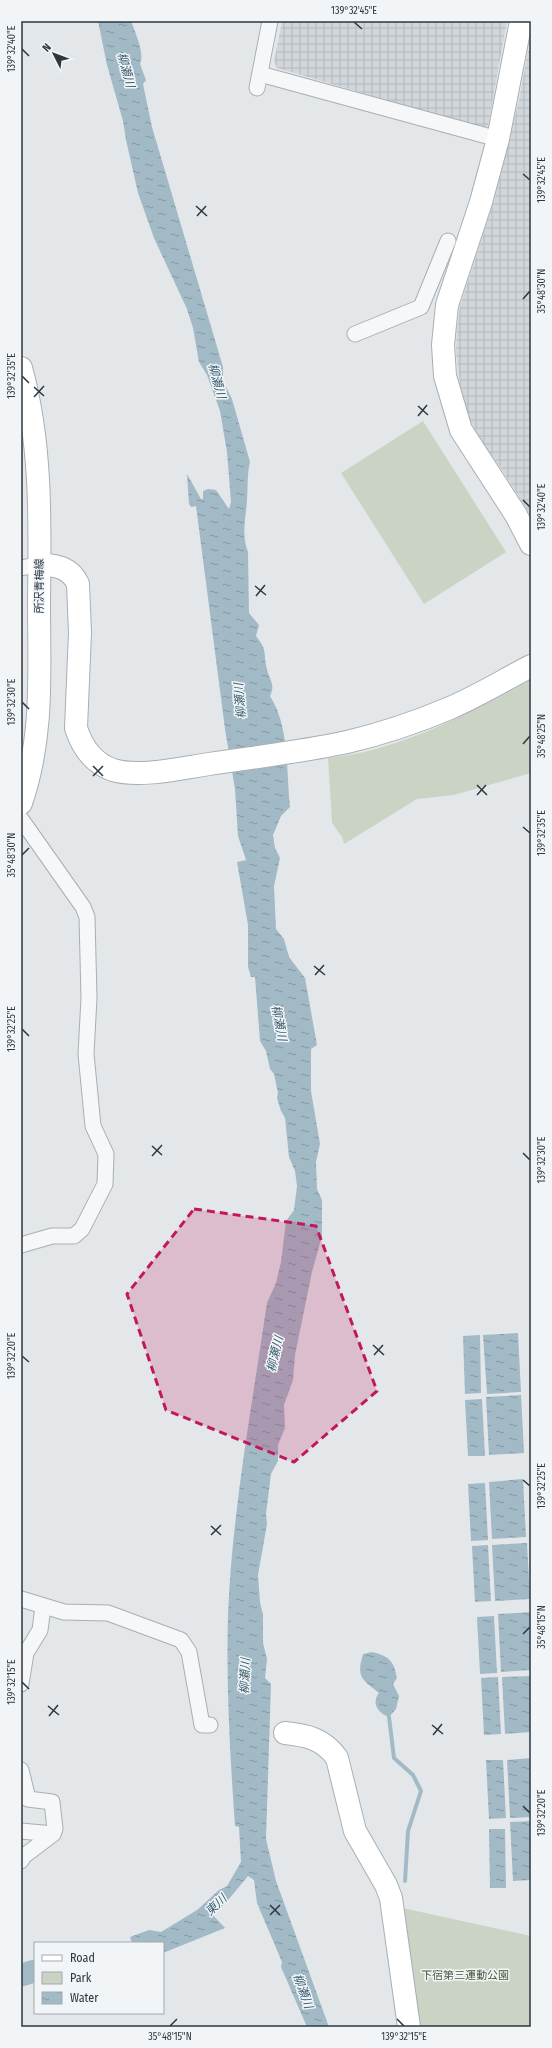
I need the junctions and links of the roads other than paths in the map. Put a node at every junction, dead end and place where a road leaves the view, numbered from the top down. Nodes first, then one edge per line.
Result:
1 (270, 21) edge
2 (521, 21) edge
3 (498, 139) junction
4 (448, 241) dead end
5 (355, 334) dead end
6 (21, 368) edge
7 (531, 544) edge
8 (30, 566) edge
9 (531, 666) edge
10 (21, 804) edge
11 (21, 819) edge
12 (21, 1245) edge
13 (21, 1599) edge
14 (43, 1607) junction
15 (21, 1684) edge
16 (210, 1725) dead end
17 (284, 1733) dead end
18 (21, 1770) edge
19 (21, 1831) edge
20 (53, 1834) junction
21 (21, 1861) edge
22 (409, 2027) edge

1 - 3 street
2 - 3 street
3 - 7 street
4 - 5 street
6 - 8 street, 所沢青梅線
8 - 9 street
8 - 10 street, 所沢青梅線
11 - 12 street
13 - 14 street
14 - 15 street
14 - 16 street
17 - 22 street
18 - 20 street
19 - 20 street
20 - 21 street

